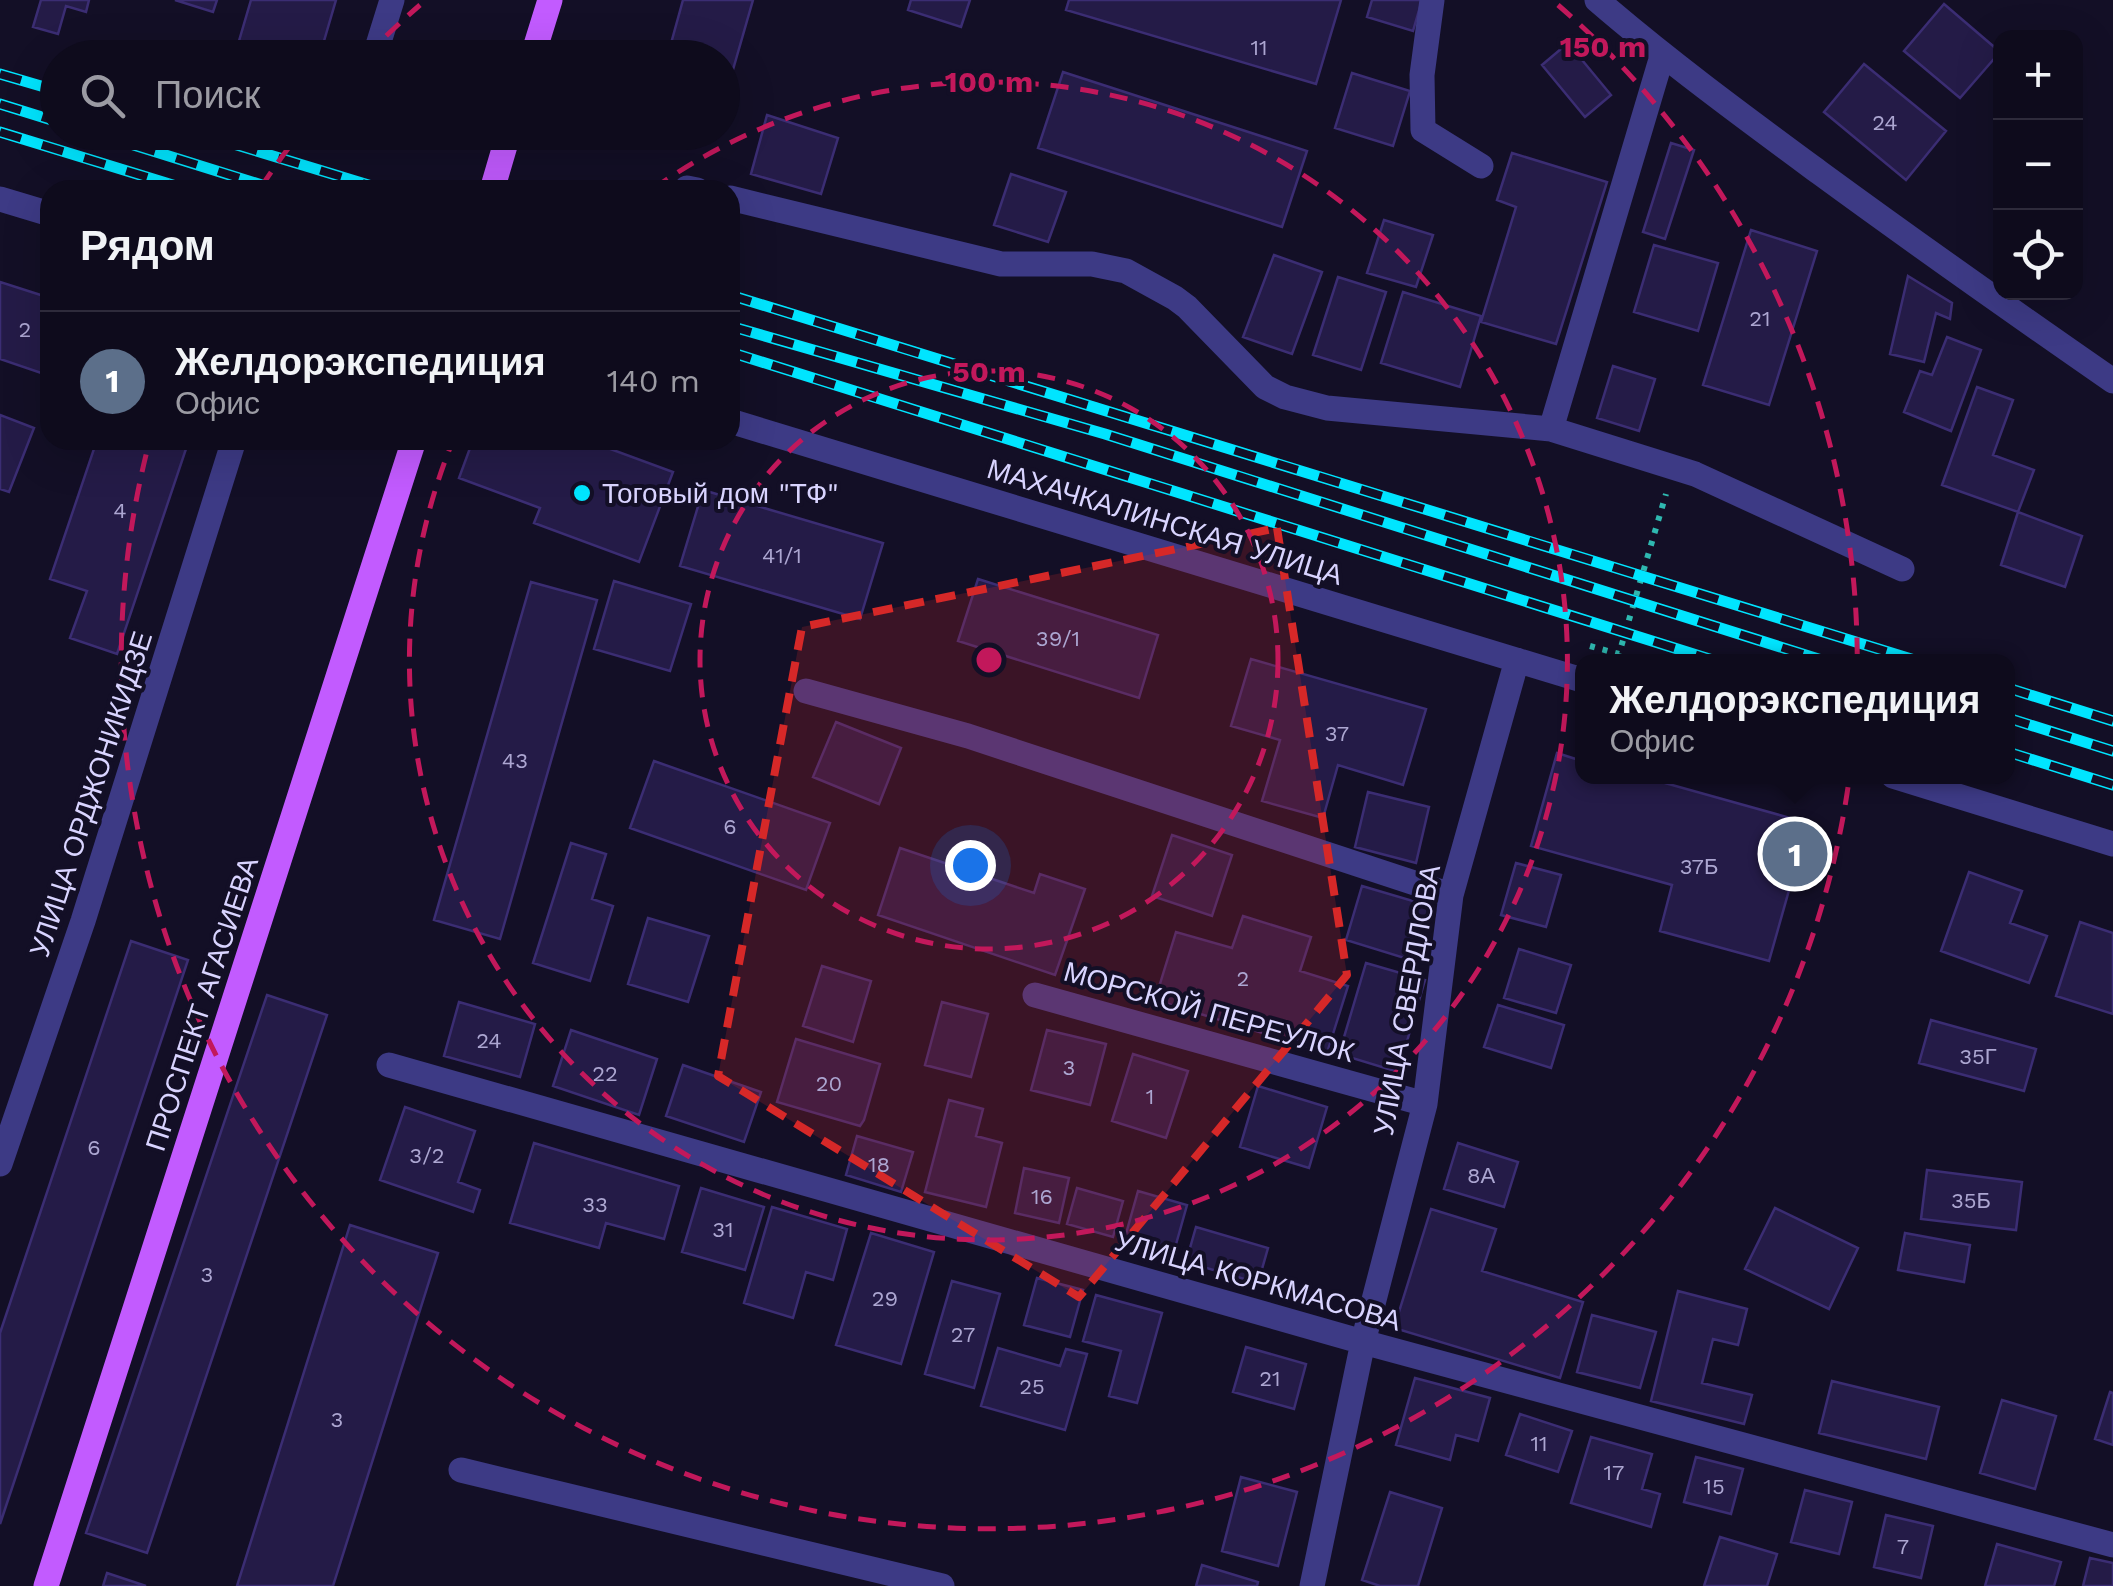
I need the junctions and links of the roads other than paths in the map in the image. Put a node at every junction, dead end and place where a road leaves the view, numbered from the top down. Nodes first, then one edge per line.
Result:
1 (392, 0) edge
2 (550, 0) edge
3 (1432, 0) edge
4 (1597, 0) edge
5 (380, 40) edge
6 (538, 40) edge
7 (1662, 56) junction
8 (504, 150) edge
9 (1481, 166) dead end
10 (495, 180) edge
11 (0, 199) edge
12 (740, 200) edge
13 (40, 211) edge
14 (2113, 381) edge
15 (740, 424) edge
16 (1550, 429) junction
17 (231, 450) edge
18 (411, 450) edge
19 (1902, 570) dead end
20 (1518, 660) junction
21 (1575, 678) edge
22 (806, 691) dead end
23 (1920, 784) edge
24 (2113, 844) edge
25 (1451, 895) junction
26 (1035, 995) dead end
27 (389, 1065) dead end
28 (1424, 1104) junction
29 (0, 1164) edge
30 (1363, 1342) junction
31 (461, 1470) dead end
32 (2113, 1544) edge
33 (46, 1586) edge
34 (942, 1586) edge
35 (1312, 1586) edge

1 - 5 street
2 - 6 main road
3 - 9 street
4 - 7 street
7 - 14 street
7 - 16 street
8 - 10 main road
11 - 13 street
12 - 16 street
15 - 20 street, МАХАЧКАЛИНСКАЯ УЛИЦА
16 - 19 street
17 - 29 street, УЛИЦА ОРДЖОНИКИДЗЕ
18 - 33 main road, ПРОСПЕКТ АГАСИЕВА
20 - 21 street, МАХАЧКАЛИНСКАЯ УЛИЦА
20 - 25 street, УЛИЦА СВЕРДЛОВА
22 - 25 street
23 - 24 street
25 - 28 street, УЛИЦА СВЕРДЛОВА
26 - 28 street, МОРСКОЙ ПЕРЕУЛОК
27 - 30 street, УЛИЦА КОРКМАСОВА
28 - 30 street, УЛИЦА СВЕРДЛОВА
30 - 32 street, УЛИЦА КОРКМАСОВА
30 - 35 street, УЛИЦА СВЕРДЛОВА
31 - 34 street

